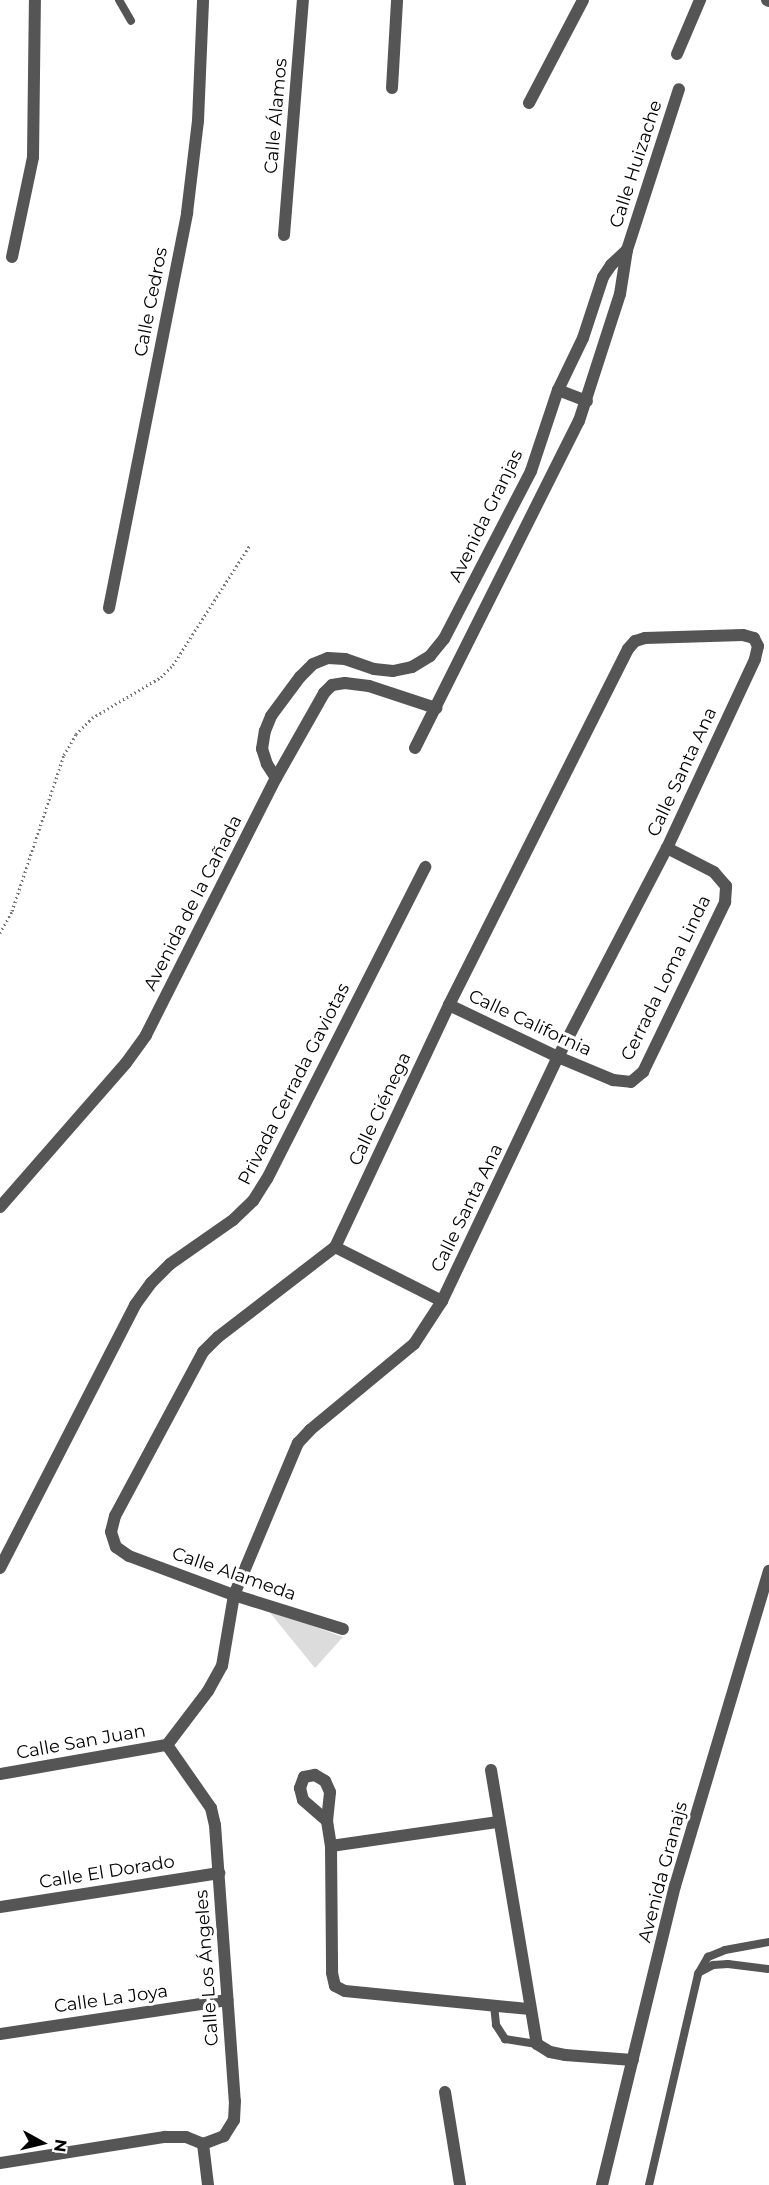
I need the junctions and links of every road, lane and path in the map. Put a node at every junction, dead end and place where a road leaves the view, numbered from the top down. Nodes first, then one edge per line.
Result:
1 (35, 0) edge
2 (119, 0) edge
3 (203, 0) edge
4 (303, 0) edge
5 (397, 0) edge
6 (583, 0) edge
7 (700, 0) edge
8 (131, 21) dead end
9 (677, 54) dead end
10 (393, 88) dead end
11 (679, 89) dead end
12 (529, 103) dead end
13 (284, 236) dead end
14 (627, 250) junction
15 (12, 257) dead end
16 (558, 390) junction
17 (587, 400) junction
18 (250, 545) dead end
19 (109, 608) dead end
20 (635, 641) joint
21 (374, 669) junction
22 (369, 686) junction
23 (436, 708) junction
24 (415, 748) dead end
25 (276, 778) junction
26 (667, 848) junction
27 (425, 867) dead end
28 (0, 933) edge
29 (449, 1005) junction
30 (558, 1057) junction
31 (631, 1082) joint
32 (0, 1207) edge
33 (335, 1247) junction
34 (442, 1301) junction
35 (116, 1547) joint
36 (0, 1568) edge
37 (769, 1571) edge
38 (234, 1595) junction
39 (343, 1629) dead end
40 (167, 1745) junction
41 (491, 1770) dead end
42 (0, 1774) edge
43 (327, 1821) dead end
44 (498, 1822) junction
45 (332, 1846) junction
46 (219, 1873) junction
47 (0, 1907) edge
48 (769, 1942) edge
49 (768, 1969) edge
50 (698, 1974) junction
51 (227, 2000) junction
52 (494, 2005) junction
53 (530, 2009) junction
54 (0, 2034) edge
55 (537, 2044) junction
56 (633, 2060) junction
57 (445, 2092) dead end
58 (203, 2144) junction
59 (0, 2163) edge
60 (208, 2185) edge
61 (460, 2185) edge
62 (602, 2185) edge
63 (649, 2185) edge

1 - 15 street
2 - 8 lane
3 - 19 street, Calle Cedros
4 - 13 street, Calle Álamos
5 - 10 street
6 - 12 street
7 - 9 street
11 - 14 street, Calle Huizache
14 - 16 street, Calle Huizache
14 - 17 street, Calle Huizache
16 - 17 street
16 - 21 street, Avenida Granjas
17 - 23 street
18 - 28 path
20 - 26 street, Calle Santa Ana
20 - 29 street, Calle Ciénega
21 - 22 street
21 - 25 street, Avenida Granjas
22 - 23 street, Avenida de la Cañada
22 - 25 street, Avenida de la Cañada
23 - 24 street
25 - 32 street, Avenida de la Cañada
26 - 30 street, Calle Santa Ana
26 - 31 street, Cerrada Loma Linda
27 - 36 street, Privada Cerrada Gaviotas
29 - 30 street, Calle California
29 - 33 street, Calle Ciénega
30 - 31 street, Calle California
30 - 34 street, Calle Santa Ana
33 - 34 street
33 - 35 street, Calle Ciénega
34 - 38 street, Calle Santa Ana
35 - 38 street, Calle Alameda
37 - 56 street, Avenida Granajs
38 - 39 street, Calle Alameda
38 - 40 street, Calle Santa Ana
40 - 42 street, Calle San Juan
40 - 46 street, Calle Los Ángeles
41 - 44 street
43 - 45 street
44 - 45 street
44 - 53 street
45 - 52 street
46 - 47 street, Calle El Dorado
46 - 51 street, Calle Los Ángeles
48 - 50 lane
49 - 50 lane
50 - 63 lane
51 - 54 street, Calle La Joya
51 - 58 street, Calle Los Ángeles
52 - 53 street
52 - 55 lane
53 - 55 street
55 - 56 street
56 - 62 street, Avenida Granajs
57 - 61 street
58 - 59 street
58 - 60 street

